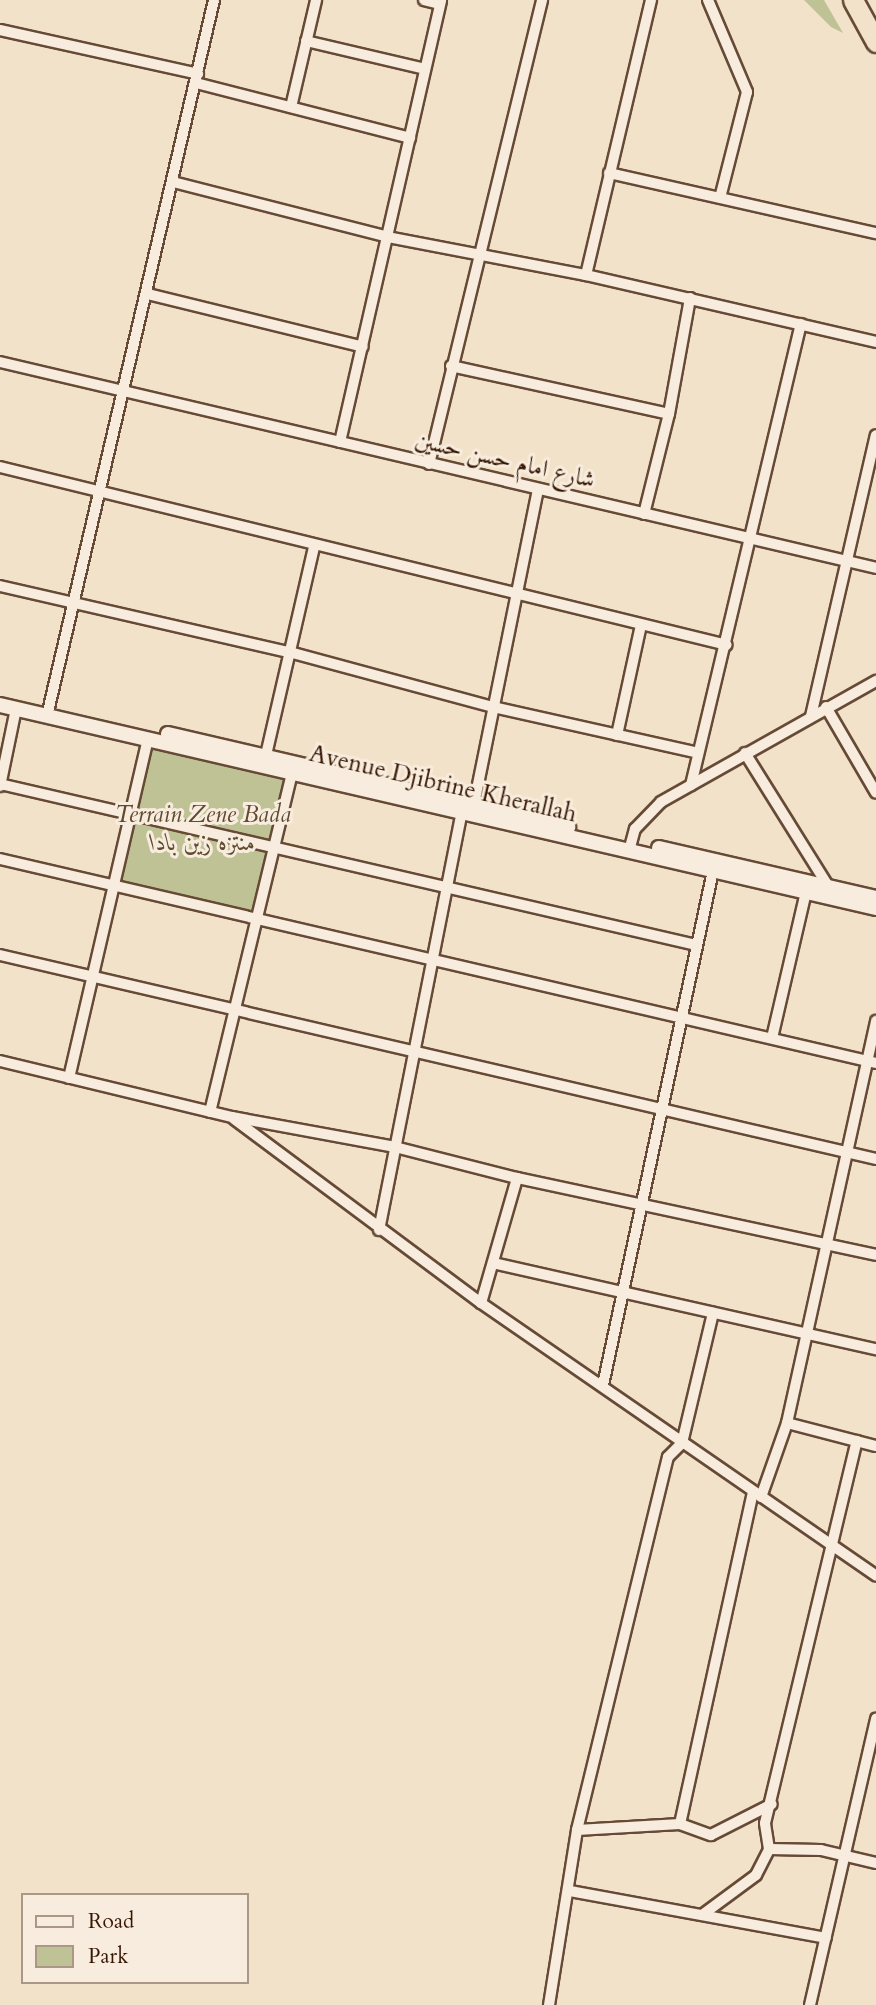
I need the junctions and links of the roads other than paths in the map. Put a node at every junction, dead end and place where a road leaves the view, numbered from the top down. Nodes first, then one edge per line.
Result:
1 (214, 0) edge
2 (316, 0) edge
3 (424, 0) edge
4 (542, 0) edge
5 (651, 0) edge
6 (708, 0) edge
7 (853, 0) edge
8 (864, 0) edge
9 (441, 2) edge
10 (876, 21) edge
11 (0, 30) edge
12 (306, 41) junction
13 (876, 42) edge
14 (425, 69) junction
15 (197, 78) junction
16 (291, 107) junction
17 (410, 138) junction
18 (609, 173) junction
19 (173, 182) junction
20 (720, 198) junction
21 (876, 233) edge
22 (387, 237) junction
23 (481, 255) junction
24 (586, 275) junction
25 (148, 294) junction
26 (690, 298) junction
27 (801, 324) junction
28 (876, 342) edge
29 (363, 348) junction
30 (0, 362) edge
31 (451, 366) junction
32 (124, 390) junction
33 (669, 414) junction
34 (876, 435) edge
35 (340, 442) junction
36 (874, 449) edge
37 (429, 464) junction
38 (0, 467) edge
39 (538, 490) junction
40 (100, 491) junction
41 (644, 514) junction
42 (750, 539) junction
43 (314, 547) junction
44 (846, 562) junction
45 (876, 568) edge
46 (0, 586) edge
47 (515, 595) junction
48 (73, 603) junction
49 (641, 625) junction
50 (727, 645) junction
51 (289, 652) junction
52 (876, 681) edge
53 (0, 696) edge
54 (0, 705) edge
55 (825, 706) junction
56 (493, 707) junction
57 (16, 709) junction
58 (48, 712) junction
59 (811, 716) junction
60 (617, 735) junction
61 (148, 739) junction
62 (698, 753) junction
63 (745, 753) junction
64 (266, 755) junction
65 (292, 772) junction
66 (0, 785) edge
67 (691, 785) junction
68 (876, 793) edge
69 (468, 808) junction
70 (131, 814) junction
71 (276, 847) junction
72 (630, 847) junction
73 (0, 859) edge
74 (713, 871) junction
75 (115, 886) junction
76 (445, 886) junction
77 (828, 886) junction
78 (806, 892) junction
79 (876, 898) edge
80 (876, 908) edge
81 (258, 918) junction
82 (695, 945) junction
83 (0, 956) edge
84 (432, 962) junction
85 (94, 978) junction
86 (236, 1012) junction
87 (681, 1019) junction
88 (876, 1021) edge
89 (772, 1038) junction
90 (417, 1054) junction
91 (0, 1061) edge
92 (871, 1062) edge
93 (69, 1079) junction
94 (661, 1109) junction
95 (210, 1112) junction
96 (232, 1117) junction
97 (395, 1147) junction
98 (845, 1152) junction
99 (876, 1159) edge
100 (517, 1178) junction
101 (639, 1205) junction
102 (379, 1230) junction
103 (829, 1245) junction
104 (876, 1255) edge
105 (493, 1262) junction
106 (620, 1290) junction
107 (481, 1303) junction
108 (713, 1313) junction
109 (808, 1334) junction
110 (876, 1349) edge
111 (603, 1385) junction
112 (787, 1423) junction
113 (857, 1441) junction
114 (682, 1443) junction
115 (876, 1446) edge
116 (757, 1495) junction
117 (834, 1547) junction
118 (876, 1576) edge
119 (876, 1719) edge
120 (772, 1804) junction
121 (680, 1824) junction
122 (578, 1830) junction
123 (769, 1849) junction
124 (845, 1856) junction
125 (876, 1863) edge
126 (570, 1891) junction
127 (702, 1915) junction
128 (826, 1938) junction
129 (549, 2005) edge
130 (810, 2005) edge

1 - 15 street
2 - 12 street
3 - 9 street
4 - 23 street
5 - 18 street
6 - 20 street
7 - 13 highway
8 - 10 highway
9 - 14 street
11 - 15 street
12 - 14 street
12 - 16 street
14 - 17 street
15 - 16 street
15 - 19 street
16 - 17 street
17 - 22 street
18 - 20 street
18 - 24 street
19 - 22 street
19 - 25 street
20 - 21 street
22 - 23 street
22 - 29 street
23 - 24 street
23 - 31 street
24 - 26 street
25 - 29 street
25 - 32 street
26 - 27 street
26 - 33 street
27 - 28 street
27 - 42 street
29 - 35 street
30 - 32 street, شارع امام حسن حسين
31 - 33 street
31 - 37 street
32 - 35 street, شارع امام حسن حسين
32 - 40 street
33 - 41 street
34 - 36 street
35 - 37 street, شارع امام حسن حسين
36 - 44 street
37 - 39 street, شارع امام حسن حسين
38 - 40 street
39 - 41 street, شارع امام حسن حسين
39 - 47 street
40 - 43 street
40 - 48 street
41 - 42 street, شارع امام حسن حسين
42 - 44 street, شارع امام حسن حسين
42 - 50 street
43 - 47 street
43 - 51 street
44 - 45 street, شارع امام حسن حسين
44 - 59 street
46 - 48 street
47 - 49 street
47 - 56 street
48 - 51 street
48 - 58 street
49 - 50 street
49 - 60 street
50 - 62 street
51 - 56 street
51 - 64 street
52 - 55 street
53 - 58 street, Avenue Djibrine Kherallah
54 - 57 street, Avenue Djibrine Kherallah
55 - 59 street
55 - 68 street
56 - 60 street
56 - 69 street
57 - 58 street, Avenue Djibrine Kherallah
57 - 66 street
58 - 61 street, Avenue Djibrine Kherallah
58 - 64 street, Avenue Djibrine Kherallah
59 - 63 street
60 - 62 street
61 - 65 street, Avenue Djibrine Kherallah
61 - 70 street
62 - 67 street
63 - 67 street
63 - 77 street
64 - 69 street, Avenue Djibrine Kherallah
65 - 69 street, Avenue Djibrine Kherallah
65 - 71 street
66 - 70 street
67 - 72 street
69 - 72 street, Avenue Djibrine Kherallah
69 - 76 street
70 - 71 street
70 - 75 street
71 - 76 street
71 - 81 street
72 - 74 street, Avenue Djibrine Kherallah
72 - 77 street, Avenue Djibrine Kherallah
73 - 75 street
74 - 78 street, Avenue Djibrine Kherallah
74 - 82 street
75 - 81 street
75 - 85 street
76 - 82 street
76 - 84 street
77 - 79 street, Avenue Djibrine Kherallah
78 - 80 street, Avenue Djibrine Kherallah
78 - 89 street
81 - 84 street
81 - 86 street
82 - 87 street
83 - 85 street
84 - 87 street
84 - 90 street
85 - 86 street
85 - 93 street
86 - 90 street
86 - 95 street
87 - 89 street
87 - 94 street
88 - 92 street
89 - 92 street
90 - 94 street
90 - 97 street
91 - 93 street
92 - 98 street
93 - 95 street
94 - 98 street
94 - 101 street
95 - 96 street
96 - 97 street
96 - 102 street
97 - 100 street
97 - 102 street
98 - 99 street
98 - 103 street
100 - 101 street
100 - 105 street
101 - 103 street
101 - 106 street
102 - 107 street
103 - 104 street
103 - 109 street
105 - 106 street
105 - 107 street
106 - 108 street
106 - 111 street
107 - 111 street
108 - 109 street
108 - 114 street
109 - 110 street
109 - 112 street
111 - 114 street
112 - 113 street
112 - 116 street
113 - 115 street
113 - 117 street
114 - 116 street
114 - 122 street
116 - 117 street
116 - 121 street
117 - 118 street
117 - 120 street
119 - 124 street
120 - 121 street
120 - 123 street
121 - 122 street
122 - 126 street
123 - 124 street
123 - 127 street
124 - 125 street
124 - 128 street
126 - 127 street
126 - 129 street
127 - 128 street
128 - 130 street

